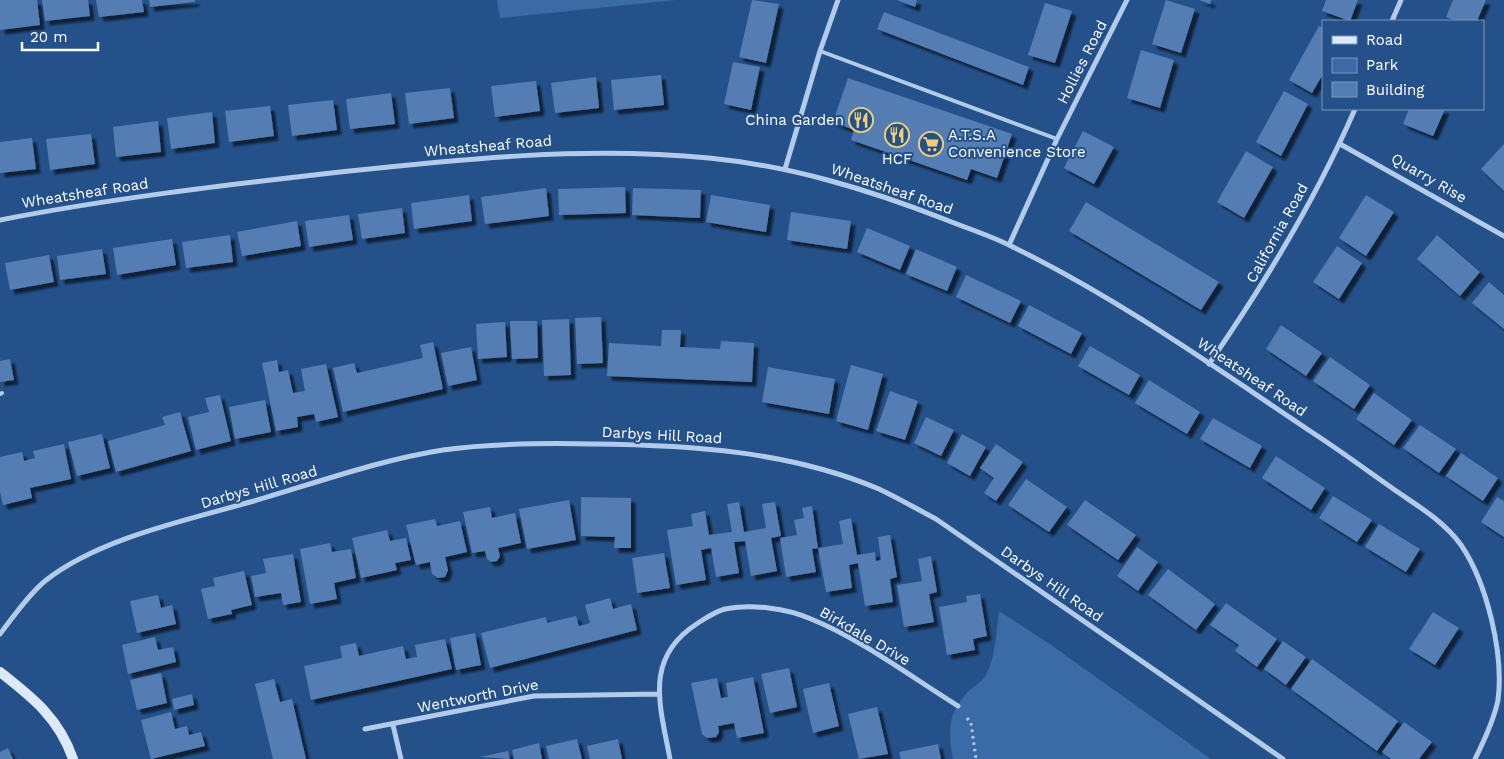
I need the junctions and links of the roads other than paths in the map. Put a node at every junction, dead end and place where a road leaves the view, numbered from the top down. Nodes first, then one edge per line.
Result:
1 (838, 0) edge
2 (1127, 0) edge
3 (1400, 0) edge
4 (1392, 20) edge
5 (820, 51) junction
6 (1355, 110) edge
7 (1057, 139) junction
8 (1340, 144) junction
9 (785, 169) junction
10 (0, 220) edge
11 (1504, 236) edge
12 (1009, 245) junction
13 (1209, 364) junction
14 (0, 634) edge
15 (0, 672) edge
16 (658, 694) junction
17 (958, 706) road end
18 (393, 725) junction
19 (365, 729) dead end
20 (73, 759) edge
21 (402, 759) edge
22 (670, 759) edge
23 (1283, 759) edge
24 (1475, 759) edge

1 - 5 street
2 - 7 street, Hollies Road
3 - 4 street
5 - 7 lane
5 - 9 street
6 - 8 street, California Road
7 - 12 street, Hollies Road
8 - 11 street, Quarry Rise
8 - 13 street, California Road
9 - 10 street, Wheatsheaf Road
9 - 12 street, Wheatsheaf Road
12 - 13 street, Wheatsheaf Road
13 - 24 street, Wheatsheaf Road
14 - 23 street, Darbys Hill Road
15 - 20 street
16 - 17 street, Birkdale Drive
16 - 18 street, Wentworth Drive
16 - 22 street, Birkdale Drive
18 - 19 street, Wentworth Drive
18 - 21 street

